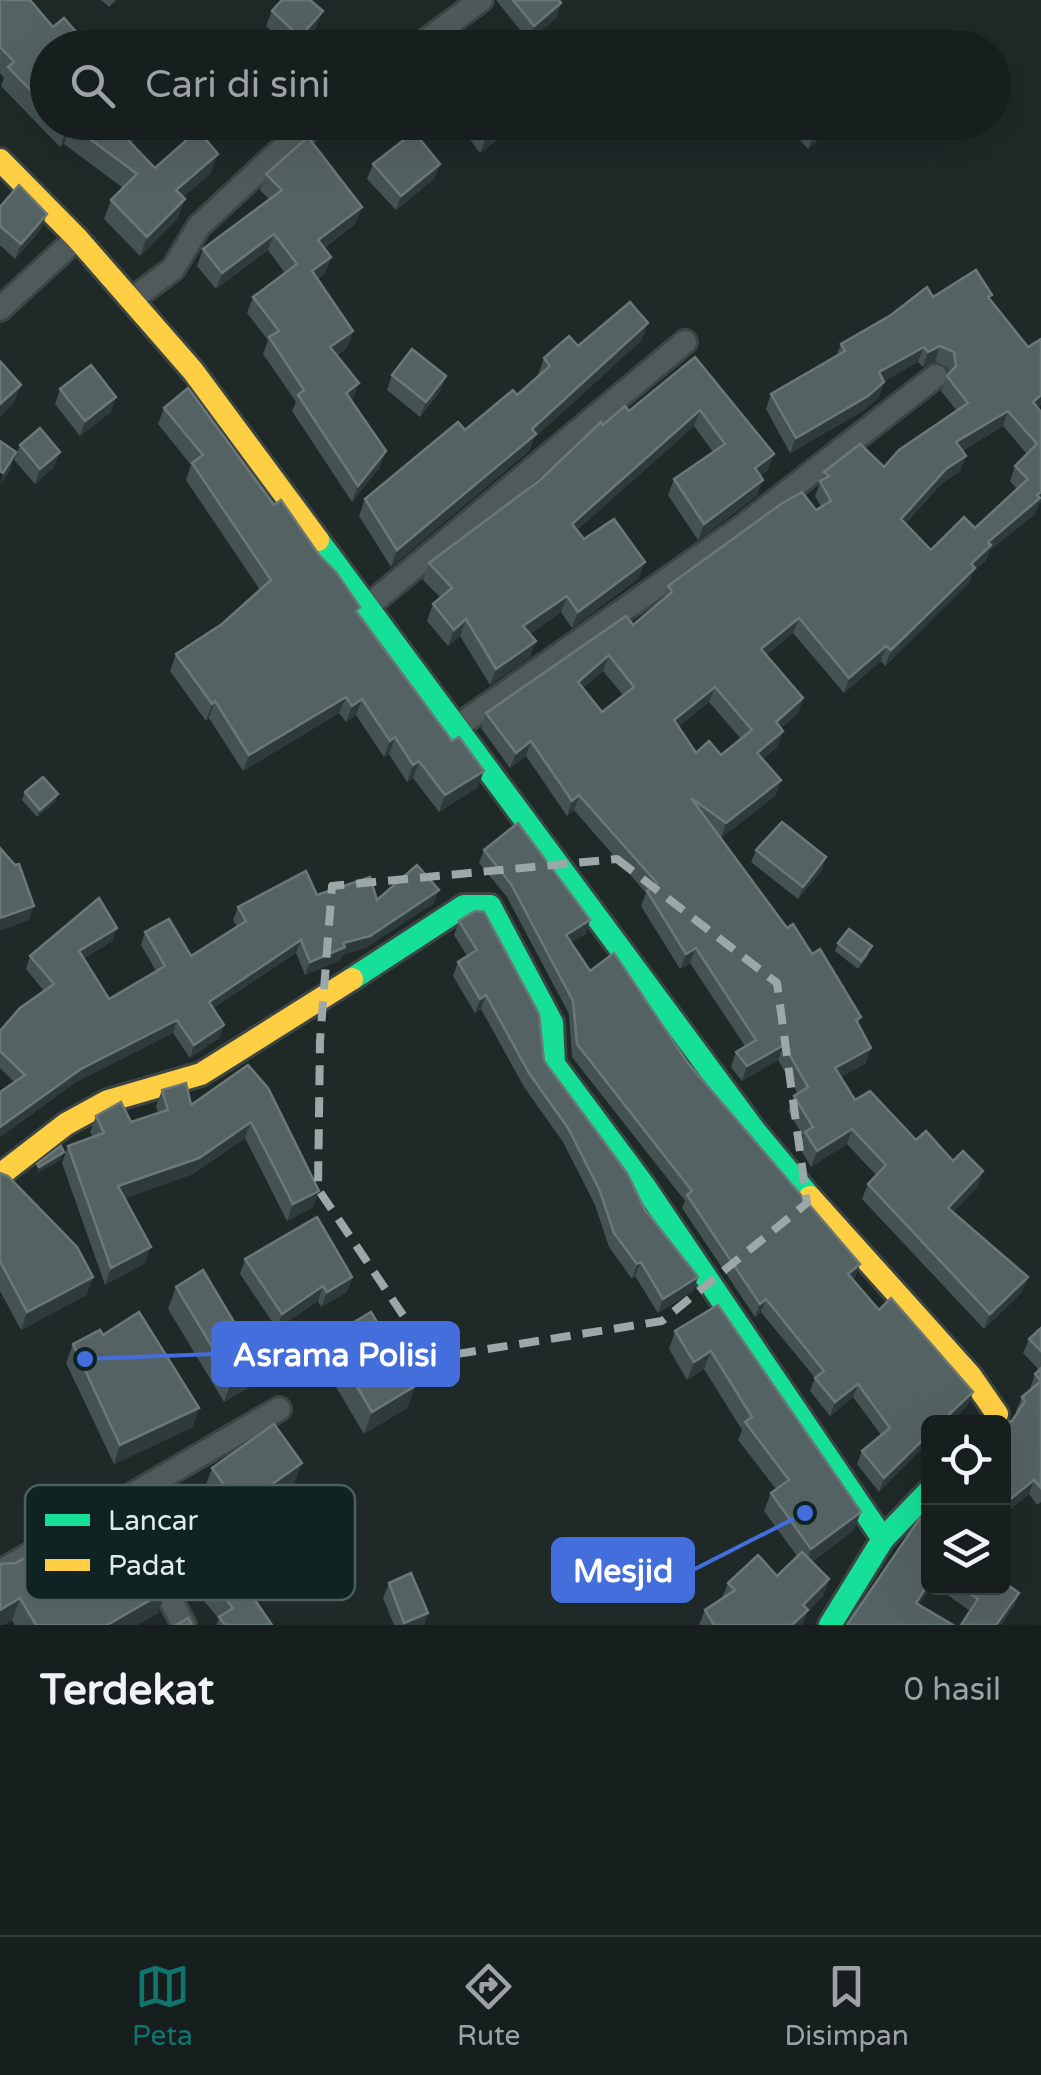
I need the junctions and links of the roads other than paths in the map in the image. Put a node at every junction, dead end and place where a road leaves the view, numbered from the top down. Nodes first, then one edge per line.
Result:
1 (481, 0) edge
2 (440, 30) edge
3 (294, 140) edge
4 (0, 160) edge
5 (77, 238) junction
6 (132, 300) junction
7 (0, 308) edge
8 (685, 342) dead end
9 (936, 376) dead end
10 (368, 606) junction
11 (458, 726) junction
12 (0, 1174) edge
13 (279, 1409) dead end
14 (997, 1415) edge
15 (163, 1485) edge
16 (921, 1499) edge
17 (883, 1539) junction
18 (25, 1560) edge
19 (0, 1572) edge
20 (830, 1625) edge

1 - 2 street
3 - 6 street
4 - 5 main road
5 - 6 main road
5 - 7 street
6 - 10 main road
8 - 10 street
9 - 11 street
10 - 11 main road
11 - 14 main road
12 - 17 main road
13 - 15 street
16 - 17 main road
17 - 20 main road
18 - 19 street

